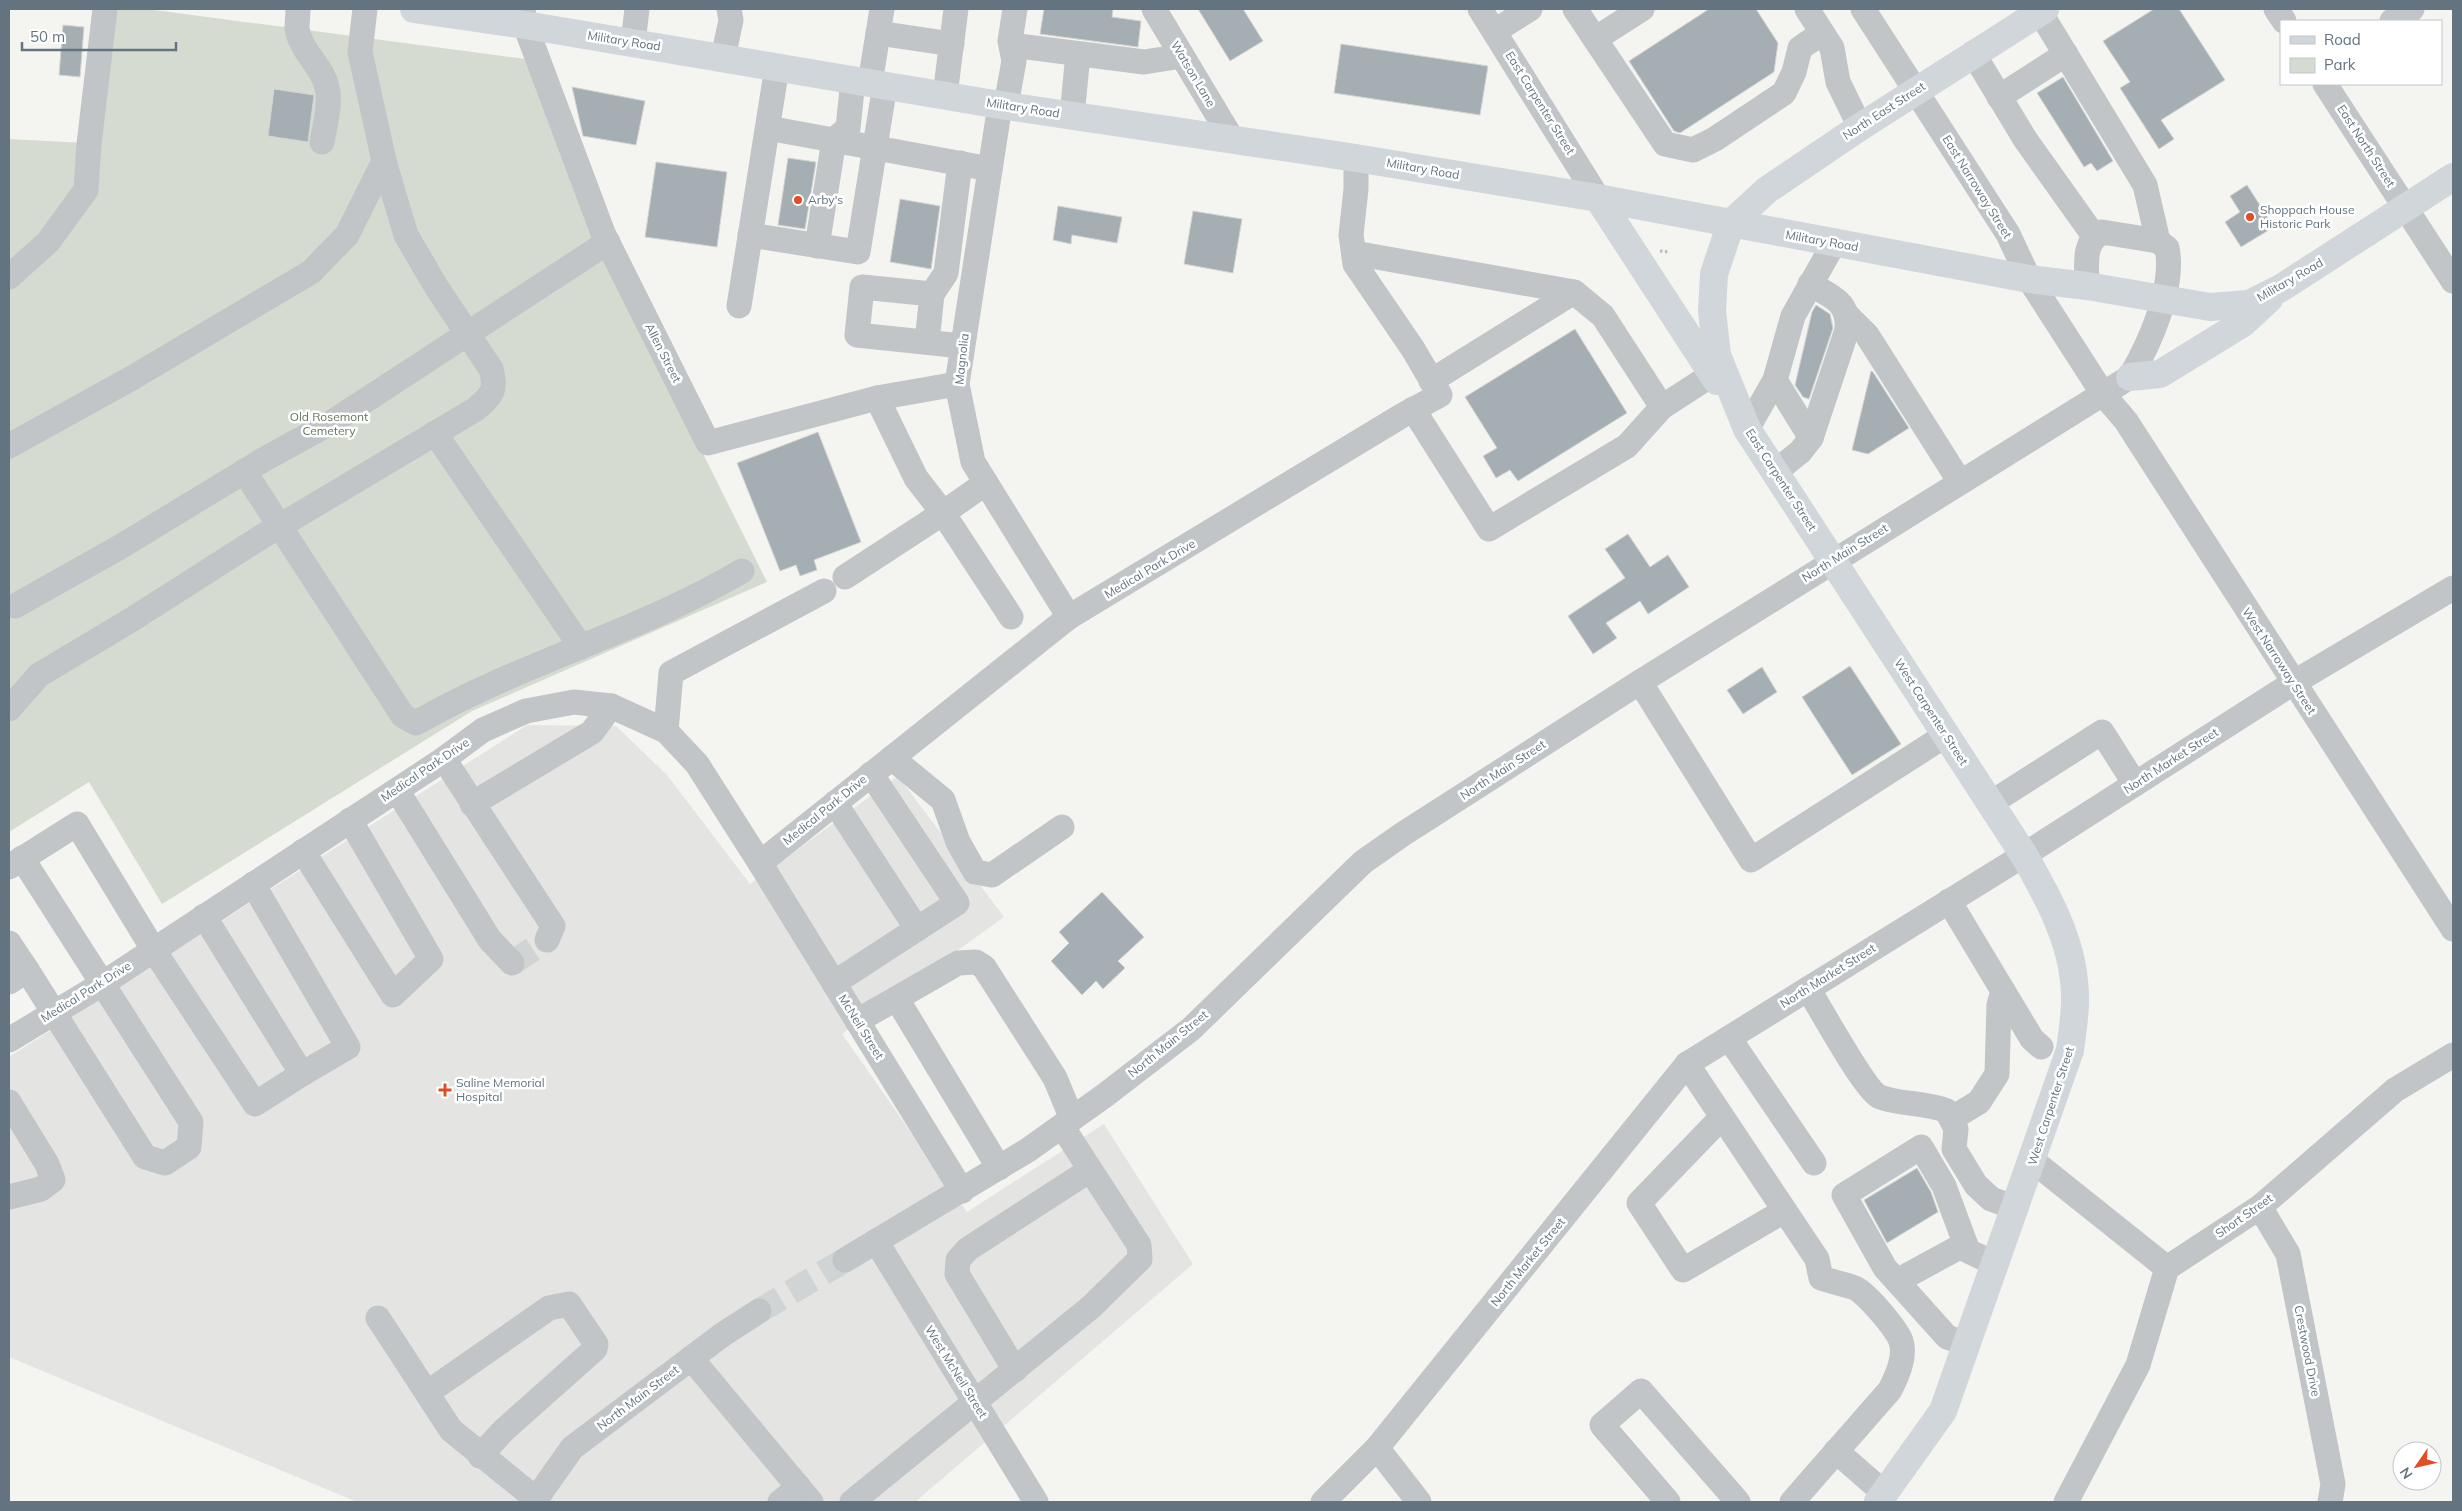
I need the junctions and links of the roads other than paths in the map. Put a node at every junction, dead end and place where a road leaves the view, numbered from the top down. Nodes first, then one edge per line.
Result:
1 (105, 9) edge
2 (298, 9) edge
3 (365, 9) edge
4 (414, 9) edge
5 (637, 9) edge
6 (731, 9) edge
7 (956, 9) edge
8 (1016, 9) edge
9 (1154, 9) edge
10 (1480, 9) edge
11 (1530, 9) edge
12 (1575, 9) edge
13 (1642, 9) edge
14 (1807, 9) edge
15 (1863, 9) edge
16 (2276, 9) edge
17 (2037, 11) edge
18 (524, 17) edge
19 (2283, 20) edge
20 (880, 21) edge
21 (1495, 31) junction
22 (1822, 33) junction
23 (1595, 39) junction
24 (633, 43) junction
25 (952, 44) junction
26 (1011, 45) junction
27 (1973, 53) junction
28 (1078, 54) junction
29 (2066, 54) junction
30 (1182, 56) junction
31 (723, 58) junction
32 (777, 67) junction
33 (869, 82) junction
34 (2326, 85) edge
35 (1916, 90) junction
36 (945, 95) junction
37 (1999, 97) junction
38 (1003, 105) junction
39 (1072, 116) junction
40 (1860, 127) junction
41 (768, 128) junction
42 (1232, 139) junction
43 (834, 140) junction
44 (322, 142) dead end
45 (874, 148) junction
46 (1356, 158) junction
47 (384, 161) junction
48 (960, 163) junction
49 (990, 169) junction
50 (2453, 177) edge
51 (1598, 198) junction
52 (2406, 208) junction
53 (1730, 224) junction
54 (750, 235) junction
55 (2094, 236) junction
56 (2158, 240) junction
57 (608, 242) junction
58 (1834, 243) junction
59 (817, 246) junction
60 (1354, 253) junction
61 (9, 277) edge
62 (2029, 279) junction
63 (2453, 281) edge
64 (1810, 284) junction
65 (2086, 286) junction
66 (2281, 288) junction
67 (1574, 292) junction
68 (932, 294) junction
69 (2163, 299) junction
70 (739, 306) dead end
71 (1848, 316) junction
72 (468, 335) junction
73 (927, 342) junction
74 (962, 346) junction
75 (1713, 374) junction
76 (2130, 377) junction
77 (1775, 380) junction
78 (1431, 381) junction
79 (957, 384) junction
80 (2102, 394) junction
81 (877, 398) junction
82 (1662, 407) junction
83 (1413, 409) junction
84 (1747, 429) junction
85 (435, 433) junction
86 (1811, 438) junction
87 (9, 446) edge
88 (244, 471) junction
89 (1775, 472) junction
90 (1960, 482) junction
91 (986, 483) junction
92 (943, 513) junction
93 (279, 526) junction
94 (1833, 561) junction
95 (742, 571) dead end
96 (845, 577) dead end
97 (2453, 588) edge
98 (824, 591) dead end
99 (15, 606) dead end
100 (1011, 617) dead end
101 (1069, 617) junction
102 (580, 647) junction
103 (1640, 682) junction
104 (2293, 683) junction
105 (611, 706) junction
106 (9, 709) edge
107 (666, 731) junction
108 (1946, 735) junction
109 (892, 758) junction
110 (444, 759) junction
111 (870, 774) junction
112 (2135, 784) junction
113 (397, 790) junction
114 (835, 803) junction
115 (1991, 803) junction
116 (472, 804) junction
117 (350, 820) junction
118 (1062, 827) dead end
119 (303, 851) junction
120 (2024, 855) junction
121 (16, 862) edge
122 (760, 863) junction
123 (253, 884) junction
124 (1949, 901) junction
125 (204, 916) junction
126 (917, 929) junction
127 (2453, 929) edge
128 (547, 940) dead end
129 (9, 942) edge
130 (154, 949) junction
131 (512, 963) dead end
132 (18, 976) edge
133 (834, 983) junction
134 (102, 984) junction
135 (1808, 989) junction
136 (2003, 991) junction
137 (897, 999) junction
138 (56, 1012) junction
139 (858, 1021) junction
140 (1729, 1038) junction
141 (9, 1040) edge
142 (1998, 1044) junction
143 (2041, 1047) junction
144 (2070, 1050) junction
145 (2453, 1055) edge
146 (1687, 1064) junction
147 (302, 1074) junction
148 (9, 1102) edge
149 (1722, 1117) junction
150 (1951, 1119) junction
151 (1067, 1122) junction
152 (2033, 1160) junction
153 (1814, 1163) dead end
154 (999, 1168) junction
155 (1090, 1170) junction
156 (962, 1191) junction
157 (9, 1197) edge
158 (2260, 1207) junction
159 (2016, 1208) junction
160 (1784, 1211) junction
161 (876, 1241) junction
162 (1966, 1244) junction
163 (845, 1260) tunnel mouth
164 (1996, 1264) junction
165 (2168, 1268) junction
166 (1897, 1281) junction
167 (759, 1311) tunnel mouth
168 (378, 1318) dead end
169 (1967, 1344) junction
170 (691, 1358) junction
171 (1015, 1370) junction
172 (427, 1393) junction
173 (976, 1402) junction
174 (1377, 1448) junction
175 (1836, 1451) junction
176 (480, 1456) junction
177 (797, 1497) edge
178 (1881, 1498) edge
179 (535, 1501) edge
180 (852, 1502) edge
181 (1036, 1502) edge
182 (1323, 1502) edge
183 (1419, 1502) edge
184 (1668, 1502) edge
185 (1738, 1502) edge
186 (1792, 1502) edge
187 (2066, 1502) edge
188 (2330, 1502) edge

1 - 61 street
2 - 44 street
3 - 47 street
4 - 18 main road, Military Road
5 - 24 street
6 - 31 street
7 - 25 street
8 - 26 street, Magnolia
9 - 30 street, Watson Lane
10 - 21 street, East Carpenter Street
11 - 21 street
12 - 23 street
13 - 23 street
14 - 22 street
15 - 35 street, East Narroway Street
16 - 19 street
17 - 27 main road, North East Street
17 - 29 street, North Main Street
18 - 24 main road, Military Road
18 - 57 street, Allen Street
20 - 25 street
20 - 33 street
21 - 51 street, East Carpenter Street
22 - 23 street
22 - 40 street
24 - 31 main road, Military Road
25 - 36 street
26 - 28 street
26 - 38 street, Magnolia
27 - 35 main road, North East Street
27 - 37 street
28 - 30 street
28 - 39 street
29 - 37 street
29 - 56 street, North Main Street
30 - 42 street, Watson Lane
31 - 32 main road, Military Road
32 - 33 main road, Military Road
32 - 41 street
33 - 36 main road, Military Road
33 - 43 street
33 - 45 street
34 - 52 street, East North Street
35 - 40 main road, North East Street
35 - 62 street, East Narroway Street
36 - 38 main road, Military Road
37 - 55 street
38 - 39 main road, Military Road
38 - 49 street, Magnolia
39 - 42 main road, Military Road
40 - 53 main road, North East Street
41 - 43 street
41 - 54 street
42 - 46 main road, Military Road
43 - 45 street
43 - 59 street
45 - 48 street
45 - 59 street
46 - 51 main road, Military Road
46 - 60 street, Medical Park Drive
47 - 72 street
47 - 87 street
48 - 49 street
48 - 68 street
49 - 74 street, Magnolia
50 - 52 main road
51 - 53 main road, Military Road
51 - 75 main road
52 - 63 street, East North Street
52 - 66 main road, Military Road
53 - 58 main road, Military Road
53 - 84 main road, East Carpenter Street
54 - 59 street
54 - 70 street
55 - 56 street
55 - 65 street
56 - 69 street, North Main Street
57 - 72 street
57 - 81 street, Allen Street
58 - 62 main road, Military Road
58 - 64 street
60 - 67 street
60 - 78 street, Medical Park Drive
62 - 65 main road, Military Road
62 - 80 street, East Narroway Street
64 - 71 street
64 - 77 street
65 - 69 main road, Military Road
66 - 69 main road, Military Road
66 - 76 main road
67 - 78 street
67 - 82 street
68 - 73 street
68 - 73 street
69 - 76 street, North Main Street
71 - 86 street
71 - 90 street
72 - 85 street
72 - 88 street
73 - 74 street
74 - 79 street, Magnolia
75 - 82 street
75 - 84 main road
76 - 80 street, North Main Street
77 - 84 street
77 - 86 street
78 - 83 street, Medical Park Drive
79 - 81 street, Allen Street
79 - 91 street, Magnolia
80 - 90 street, North Main Street
80 - 104 street, West Narroway Street
81 - 92 street
82 - 83 street
83 - 101 street, Medical Park Drive
84 - 89 main road, East Carpenter Street
85 - 93 street
85 - 102 street
86 - 89 street
88 - 93 street
88 - 99 street
89 - 94 main road, East Carpenter Street
90 - 94 street, North Main Street
91 - 92 street
91 - 101 street, Magnolia
92 - 96 street
92 - 100 street
93 - 102 street
93 - 106 street
94 - 103 street, North Main Street
94 - 108 main road, West Carpenter Street
95 - 102 street
97 - 104 street, North Market Street
98 - 107 street
101 - 109 street, Medical Park Drive
103 - 108 street
103 - 151 street, North Main Street
104 - 112 street, North Market Street
104 - 127 street, West Narroway Street
105 - 107 street, Medical Park Drive
105 - 110 street, Medical Park Drive
105 - 116 street
107 - 122 street, Medical Park Drive
108 - 115 main road, West Carpenter Street
109 - 111 street, Medical Park Drive
109 - 118 street
110 - 113 street, Medical Park Drive
110 - 116 street
111 - 114 street, Medical Park Drive
111 - 126 street
112 - 115 street
112 - 120 street, North Market Street
113 - 117 street, Medical Park Drive
113 - 131 street
114 - 122 street, Medical Park Drive
114 - 126 street
115 - 120 main road, West Carpenter Street
116 - 128 street
117 - 119 street, Medical Park Drive
117 - 119 street
119 - 123 street, Medical Park Drive
120 - 124 street, North Market Street
120 - 144 main road, West Carpenter Street
121 - 130 street
121 - 134 street
122 - 133 street, McNeil Street
123 - 125 street, Medical Park Drive
123 - 147 street
124 - 135 street, North Market Street
124 - 136 street
125 - 130 street, Medical Park Drive
125 - 147 street
126 - 133 street
129 - 132 street
130 - 134 street, Medical Park Drive
130 - 147 street
132 - 138 street
133 - 139 street, McNeil Street
134 - 138 street, Medical Park Drive
134 - 138 street
135 - 140 street, North Market Street
135 - 150 street
136 - 142 street
136 - 143 street
137 - 139 street
137 - 151 street
137 - 154 street
138 - 141 street, Medical Park Drive
139 - 156 street, McNeil Street
140 - 146 street, North Market Street
140 - 153 street
142 - 143 street
142 - 150 street
143 - 144 street
144 - 152 main road, West Carpenter Street
145 - 158 street, Short Street
146 - 149 street
146 - 174 street, North Market Street
148 - 157 street
149 - 160 street
149 - 160 street
150 - 159 street
151 - 154 street, North Main Street
151 - 155 street
152 - 159 main road, West Carpenter Street
152 - 165 street
154 - 156 street, North Main Street
155 - 171 street
155 - 171 street
156 - 161 street, North Main Street
158 - 165 street, Short Street
158 - 188 street, Crestwood Drive
159 - 164 main road, West Carpenter Street
160 - 175 street
161 - 163 street, North Main Street
161 - 173 street, West McNeil Street
162 - 164 street
162 - 166 street
162 - 166 street
164 - 169 main road, West Carpenter Street
165 - 187 street
166 - 169 street
167 - 170 street, North Main Street
168 - 172 street
169 - 178 main road, West Carpenter Street
170 - 177 street
170 - 179 street, North Main Street
171 - 173 street
172 - 176 street
172 - 176 street
173 - 180 street
173 - 181 street, West McNeil Street
174 - 182 street, North Market Street
174 - 183 street
175 - 178 street
175 - 186 street
176 - 179 street
184 - 185 street

